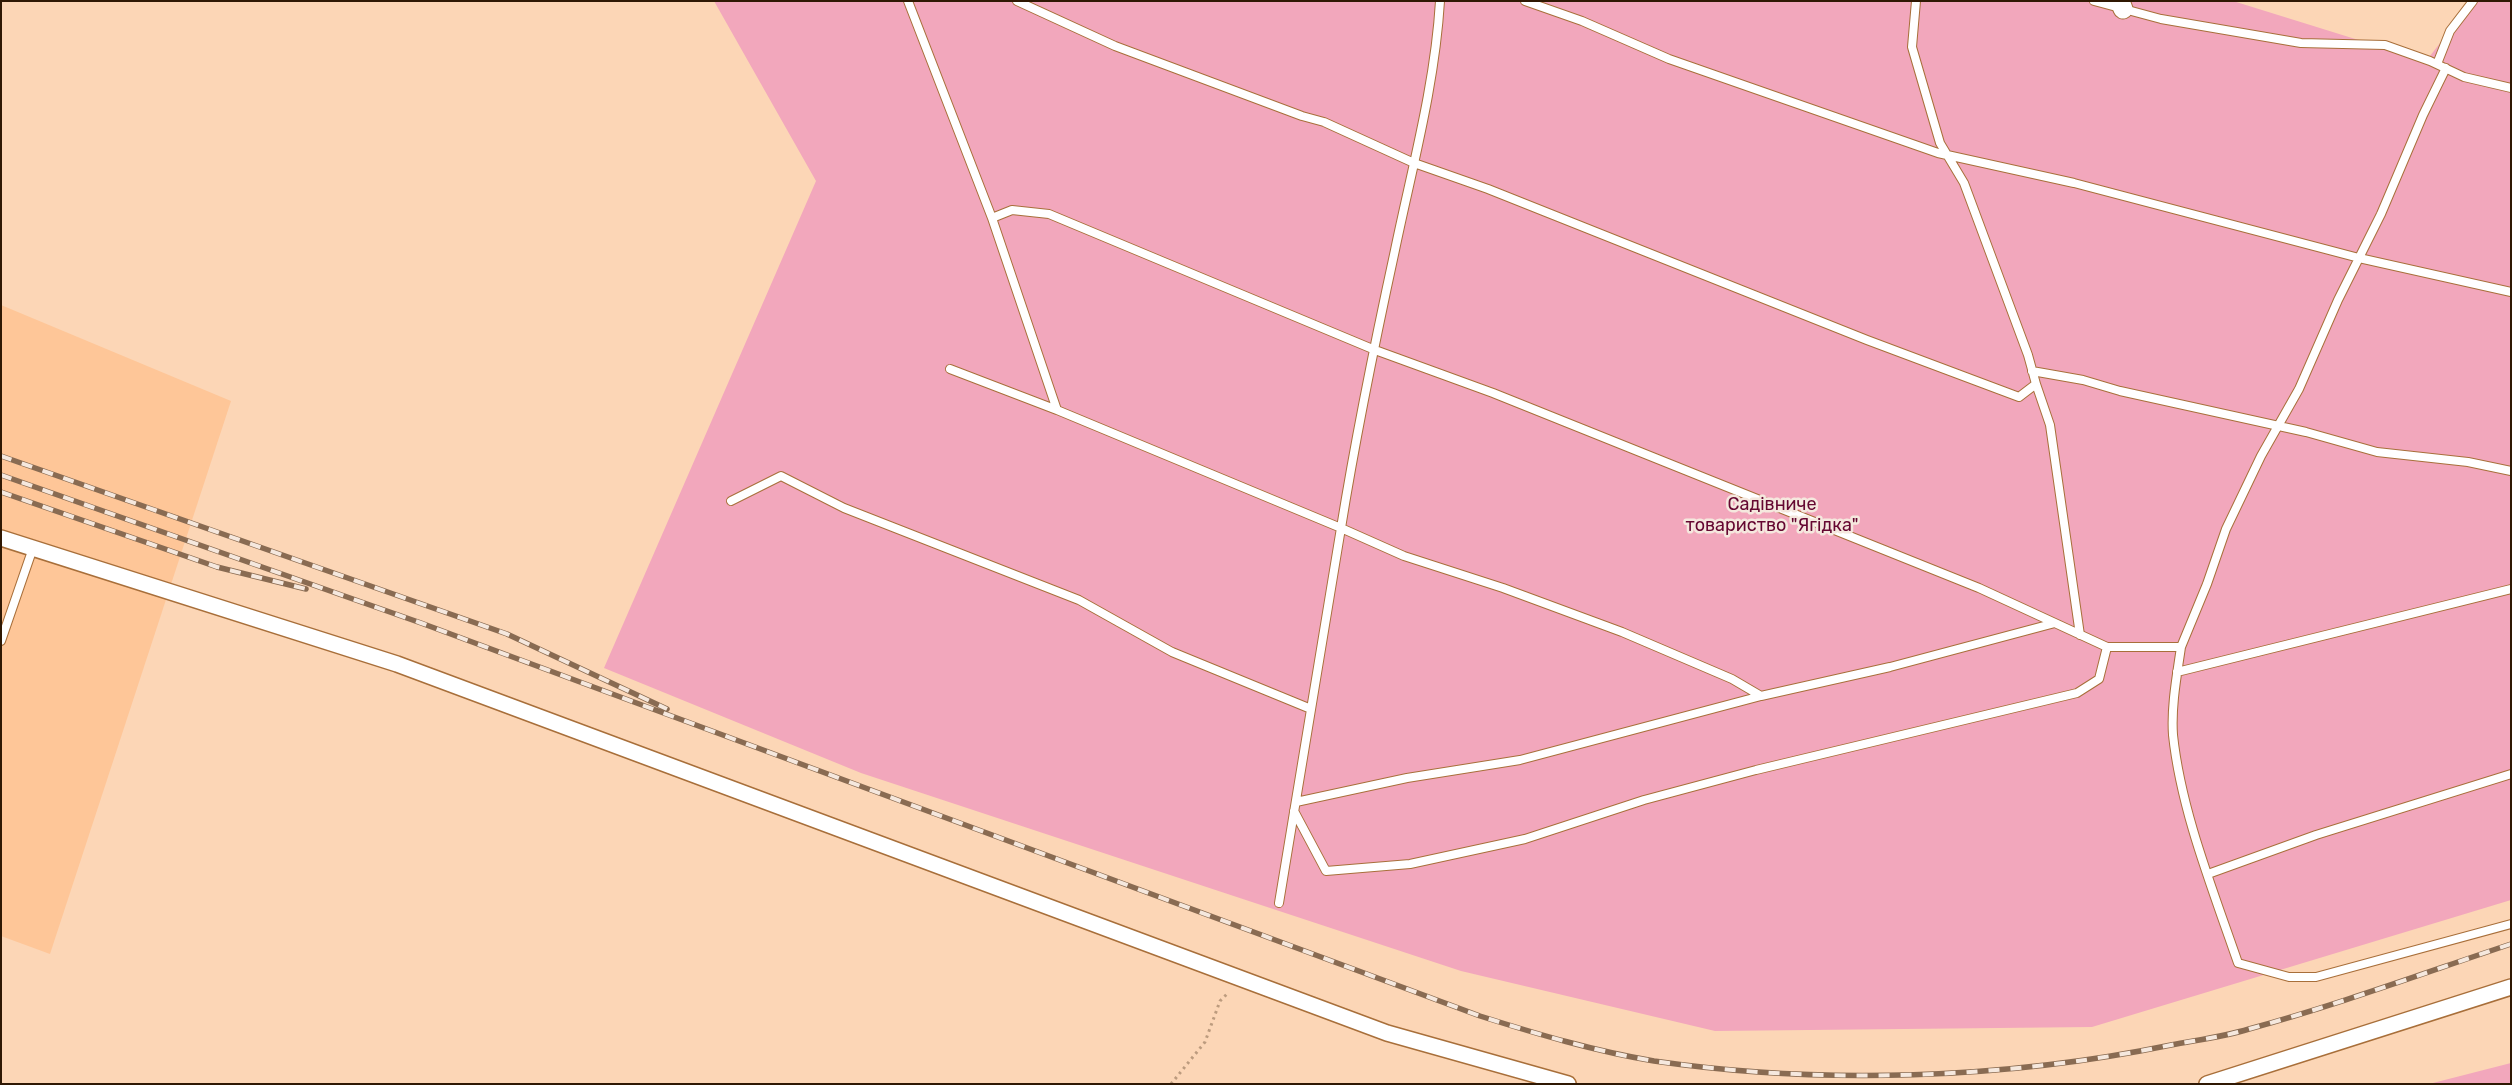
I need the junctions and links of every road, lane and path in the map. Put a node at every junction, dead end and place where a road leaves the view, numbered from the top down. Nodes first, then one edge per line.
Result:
1 (908, 1) edge
2 (1017, 1) edge
3 (1440, 1) edge
4 (1525, 1) edge
5 (1916, 1) edge
6 (2094, 1) edge
7 (2473, 1) edge
8 (2122, 5) edge
9 (2437, 64) junction
10 (2446, 68) junction
11 (2511, 88) edge
12 (1414, 163) junction
13 (992, 218) junction
14 (2359, 258) junction
15 (2511, 292) edge
16 (1376, 350) junction
17 (950, 369) dead end
18 (2032, 372) junction
19 (2036, 384) junction
20 (1057, 410) junction
21 (2511, 471) edge
22 (731, 501) dead end
23 (1341, 528) junction
24 (1, 538) edge
25 (32, 548) junction
26 (2511, 589) edge
27 (2055, 623) junction
28 (2080, 635) junction
29 (1, 641) edge
30 (2106, 647) junction
31 (2181, 647) junction
32 (2177, 672) junction
33 (1760, 696) junction
34 (1311, 709) junction
35 (2511, 774) edge
36 (1296, 802) junction
37 (1294, 812) junction
38 (2208, 874) junction
39 (1279, 903) dead end
40 (2511, 924) edge
41 (1241, 979) junction
42 (2511, 987) edge
43 (1170, 1084) edge
44 (1568, 1084) edge
45 (2207, 1084) edge

1 - 13 lane
2 - 12 lane
3 - 12 lane
4 - 14 lane
5 - 18 lane
6 - 8 lane
7 - 9 lane
8 - 9 lane
9 - 10 lane
10 - 11 lane
10 - 14 lane
12 - 16 lane
12 - 19 lane
13 - 16 lane
13 - 20 lane
14 - 15 lane
14 - 31 lane
16 - 23 lane
16 - 27 lane
17 - 20 lane
18 - 19 lane
18 - 21 lane
19 - 28 lane
20 - 23 lane
22 - 34 lane
23 - 33 lane
23 - 34 lane
24 - 25 street
25 - 29 lane
25 - 41 street
26 - 32 lane
27 - 28 lane
27 - 33 lane
28 - 30 lane
30 - 31 lane
30 - 37 lane
31 - 32 lane
32 - 38 lane
33 - 36 lane
34 - 36 lane
35 - 38 lane
36 - 37 lane
37 - 39 lane
38 - 40 lane
41 - 43 path
41 - 44 street
42 - 45 street

